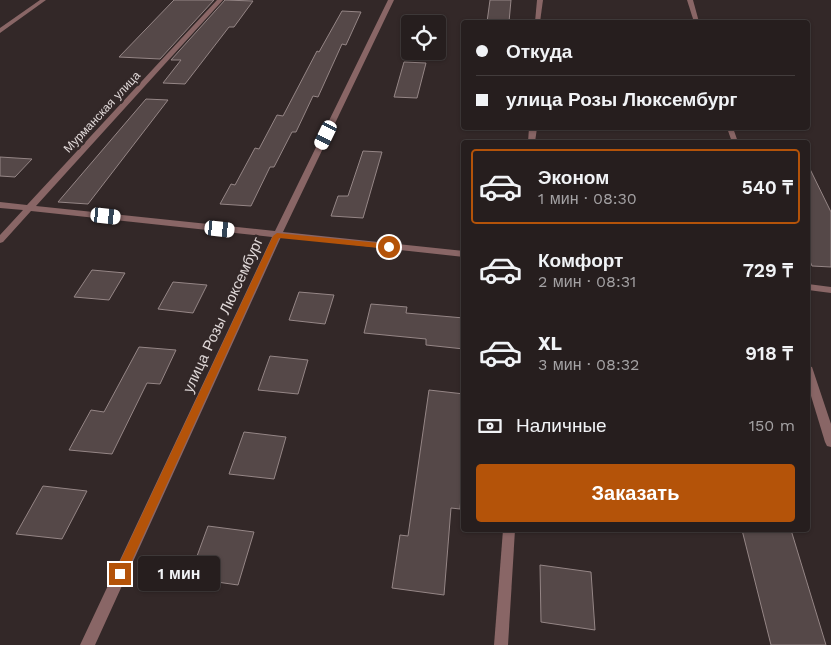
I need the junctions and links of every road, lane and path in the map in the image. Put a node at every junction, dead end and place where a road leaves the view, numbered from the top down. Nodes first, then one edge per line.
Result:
1 (43, 0) edge
2 (220, 0) edge
3 (391, 0) edge
4 (540, 0) edge
5 (690, 0) edge
6 (538, 20) edge
7 (696, 20) edge
8 (0, 31) edge
9 (0, 205) edge
10 (30, 208) junction
11 (277, 236) junction
12 (0, 240) edge
13 (461, 254) edge
14 (810, 287) edge
15 (831, 290) edge
16 (810, 376) edge
17 (831, 442) edge
18 (509, 532) edge
19 (87, 645) edge
20 (501, 645) edge

1 - 8 street
2 - 10 street, Мурманская улица
3 - 11 street, улица Розы Люксембург
4 - 6 street
5 - 7 street
9 - 10 street
10 - 11 street
10 - 12 street, Мурманская улица
11 - 13 street
11 - 19 street, улица Розы Люксембург
14 - 15 street
16 - 17 street
18 - 20 street

